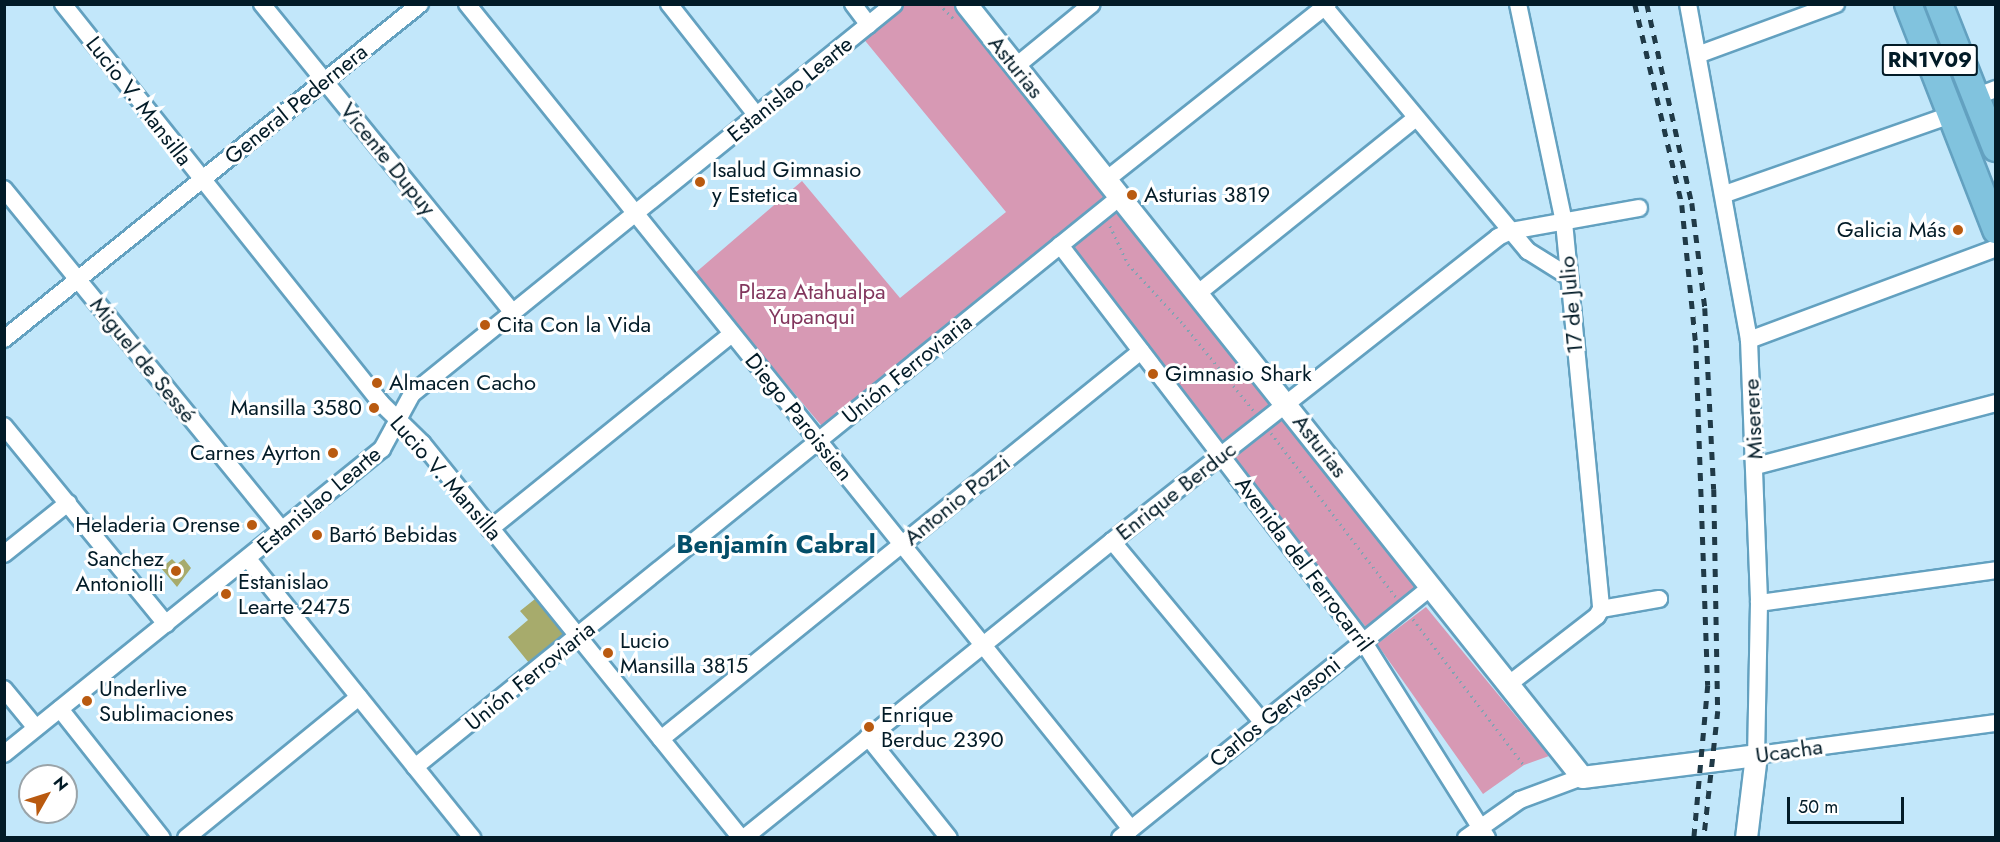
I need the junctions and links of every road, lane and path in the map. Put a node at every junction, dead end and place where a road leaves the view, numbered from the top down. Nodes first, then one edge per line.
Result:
1 (262, 4) edge
2 (420, 4) edge
3 (467, 4) edge
4 (669, 4) edge
5 (853, 4) edge
6 (894, 4) edge
7 (939, 4) edge
8 (966, 4) edge
9 (1092, 4) edge
10 (1518, 4) edge
11 (1688, 4) edge
12 (1836, 4) edge
13 (1908, 4) edge
14 (1939, 4) edge
15 (1325, 5) edge
16 (67, 6) edge
17 (869, 25) junction
18 (961, 27) dead end
19 (1700, 54) junction
20 (1015, 67) junction
21 (324, 81) junction
22 (1985, 93) edge
23 (1951, 114) junction
24 (757, 116) junction
25 (1415, 119) junction
26 (1995, 148) edge
27 (1106, 180) junction
28 (202, 181) junction
29 (4, 189) edge
30 (1725, 194) junction
31 (1112, 203) junction
32 (1639, 208) dead end
33 (635, 214) junction
34 (1564, 222) junction
35 (1995, 230) edge
36 (1511, 231) junction
37 (1060, 245) junction
38 (1995, 248) edge
39 (1568, 276) junction
40 (78, 280) junction
41 (1197, 294) junction
42 (513, 313) junction
43 (732, 334) junction
44 (4, 339) edge
45 (1749, 340) junction
46 (1141, 351) junction
47 (1995, 403) edge
48 (1286, 404) junction
49 (398, 420) junction
50 (1263, 422) junction
51 (4, 426) edge
52 (819, 441) junction
53 (1222, 456) junction
54 (1755, 466) junction
55 (68, 504) junction
56 (490, 528) junction
57 (282, 530) junction
58 (1112, 541) junction
59 (902, 544) junction
60 (4, 554) edge
61 (248, 559) junction
62 (1995, 570) edge
63 (1431, 587) junction
64 (1659, 599) dead end
65 (1758, 603) junction
66 (1404, 608) junction
67 (1601, 609) junction
68 (166, 624) junction
69 (579, 638) junction
70 (1364, 641) junction
71 (983, 645) junction
72 (1509, 684) junction
73 (4, 689) edge
74 (359, 697) junction
75 (60, 709) junction
76 (1263, 723) junction
77 (1995, 723) edge
78 (36, 728) junction
79 (868, 737) junction
80 (661, 739) junction
81 (4, 754) edge
82 (1756, 755) junction
83 (1524, 765) dead end
84 (415, 767) junction
85 (1582, 777) junction
86 (1484, 832) edge
87 (1125, 833) edge
88 (465, 835) edge
89 (162, 837) edge
90 (186, 837) edge
91 (742, 837) edge
92 (949, 837) edge
93 (1466, 837) edge
94 (1746, 837) edge

1 - 21 street, Vicente Dupuy
2 - 21 street, General Pedernera
3 - 33 street, Diego Paroissien
4 - 24 street
5 - 17 street
6 - 17 street, Estanislao Learte
7 - 18 path
8 - 20 street, Asturias
9 - 20 street
10 - 34 street, 17 de Julio
11 - 19 street, Miserere
12 - 19 street
13 - 23 main road, RN1V09
14 - 22 main road, RN1V09
15 - 25 street
15 - 27 street
16 - 28 street, Lucio V. Mansilla
17 - 24 street, Estanislao Learte
19 - 30 street, Miserere
20 - 27 street, Asturias
21 - 28 street, General Pedernera
21 - 42 street, Vicente Dupuy
22 - 26 main road, RN1V09
23 - 30 street
23 - 35 main road, RN1V09
24 - 33 street, Estanislao Learte
25 - 36 street
25 - 41 street
27 - 31 street, Asturias
28 - 40 street, General Pedernera
28 - 49 street, Lucio V. Mansilla
29 - 40 street, Miguel de Sessé
30 - 45 street, Miserere
31 - 37 street, Unión Ferroviaria
31 - 41 street, Asturias
31 - 50 path
32 - 34 street, Enrique Berduc
33 - 42 street, Estanislao Learte
33 - 43 street, Diego Paroissien
34 - 36 street, Enrique Berduc
34 - 39 street, 17 de Julio
36 - 39 street
36 - 48 street, Enrique Berduc
37 - 46 street, Avenida del Ferrocarril
37 - 52 street, Unión Ferroviaria
38 - 45 street
39 - 67 street, 17 de Julio
40 - 44 street, General Pedernera
40 - 57 street, Miguel de Sessé
41 - 48 street, Asturias
42 - 49 street, Estanislao Learte
43 - 52 street, Diego Paroissien
43 - 56 street
45 - 54 street, Miserere
46 - 53 street, Avenida del Ferrocarril
46 - 59 street, Antonio Pozzi
47 - 54 street
48 - 50 street, Enrique Berduc
48 - 63 street, Asturias
49 - 56 street, Lucio V. Mansilla
49 - 57 street, Estanislao Learte
50 - 53 street, Enrique Berduc
50 - 66 path
51 - 55 street
52 - 59 street, Diego Paroissien
52 - 69 street, Unión Ferroviaria
53 - 58 street, Enrique Berduc
53 - 70 street, Avenida del Ferrocarril
54 - 65 street, Miserere
55 - 60 street
55 - 68 street
56 - 69 street, Lucio V. Mansilla
57 - 61 street, Estanislao Learte
58 - 71 street, Enrique Berduc
58 - 76 street
59 - 71 street, Diego Paroissien
59 - 80 street, Antonio Pozzi
61 - 68 street, Estanislao Learte
61 - 74 street
62 - 65 street
63 - 66 street, Carlos Gervasoni
63 - 72 street, Asturias
64 - 67 street
65 - 82 street, Miserere
66 - 70 street, Carlos Gervasoni
66 - 83 path
67 - 72 street
68 - 75 street, Estanislao Learte
69 - 80 street, Lucio V. Mansilla
69 - 84 street, Unión Ferroviaria
70 - 76 street, Carlos Gervasoni
70 - 86 street, Avenida del Ferrocarril
71 - 79 street, Enrique Berduc
71 - 87 street, Diego Paroissien
72 - 85 street, Asturias
73 - 78 street
74 - 84 street
74 - 90 street
75 - 78 street, Estanislao Learte
75 - 89 street
76 - 87 street, Carlos Gervasoni
77 - 82 street, Ucacha
78 - 81 street, Estanislao Learte
79 - 91 street, Enrique Berduc
79 - 92 street
80 - 91 street, Lucio V. Mansilla
82 - 85 street, Ucacha
82 - 94 street, Miserere
84 - 88 street
85 - 86 street
86 - 93 street

